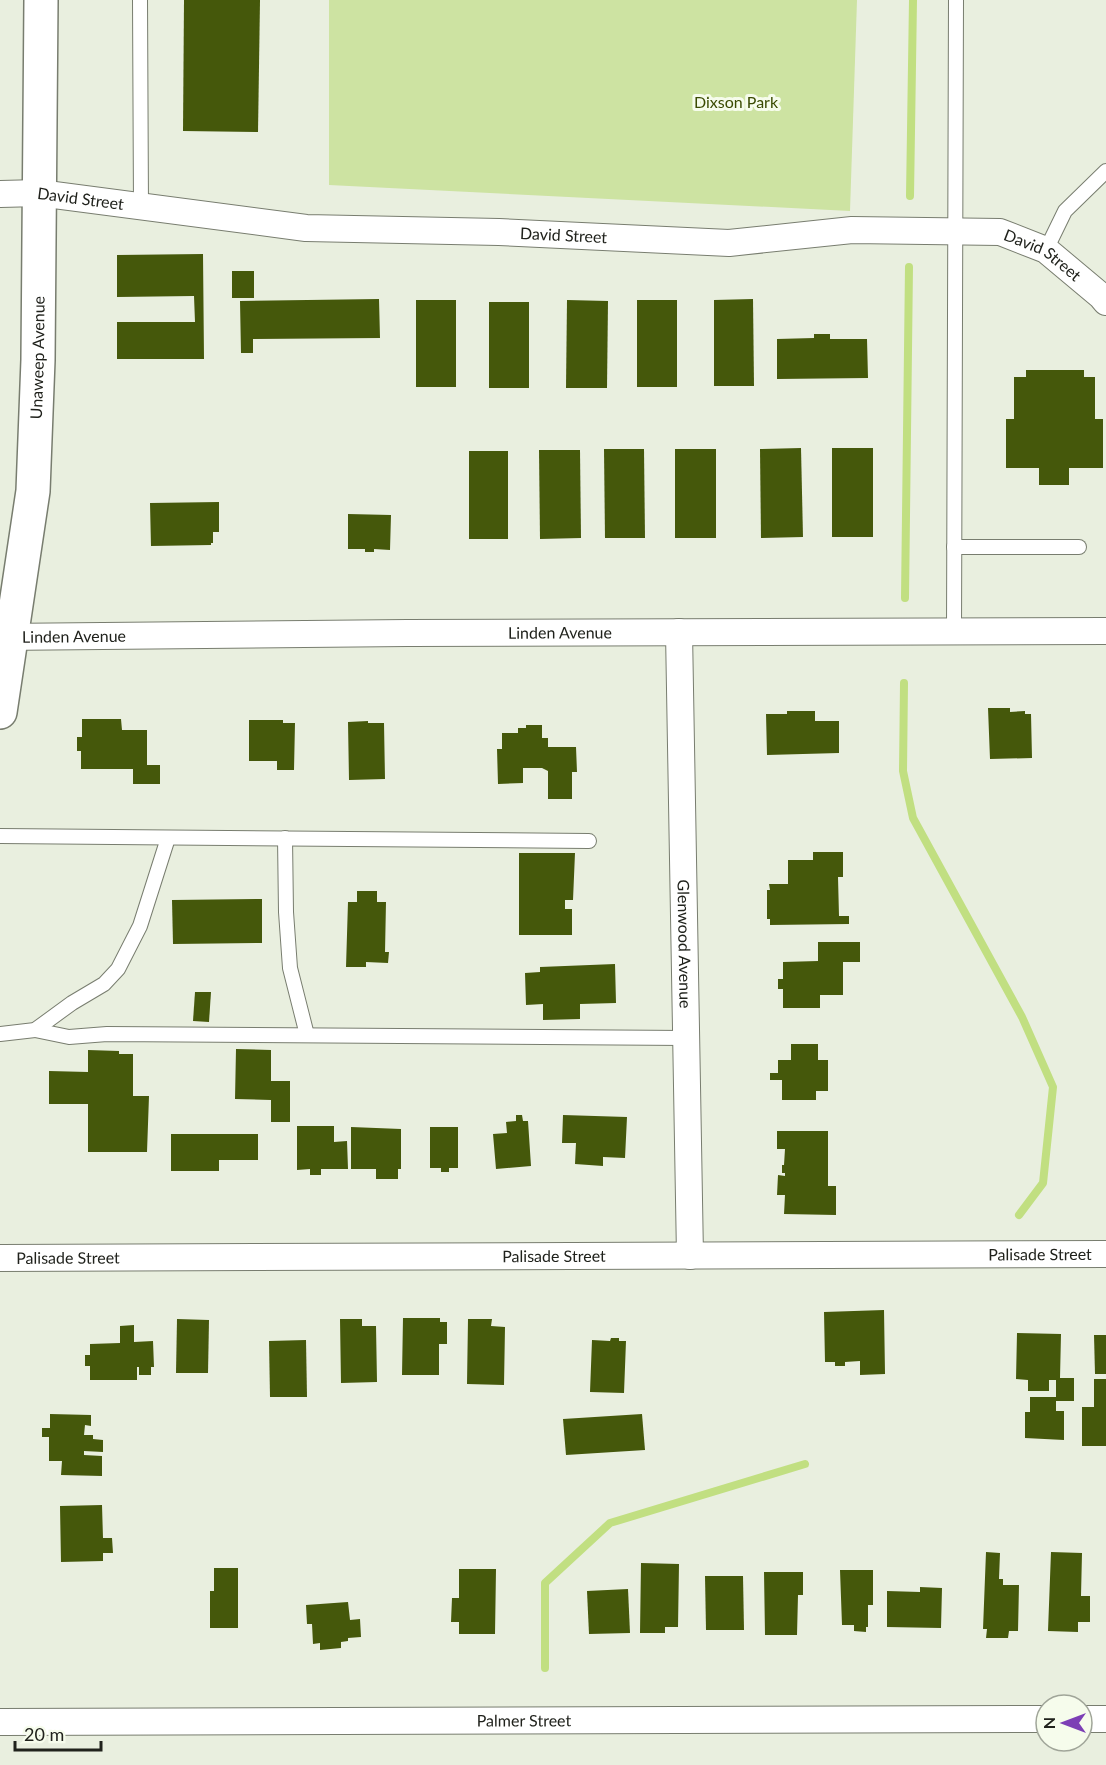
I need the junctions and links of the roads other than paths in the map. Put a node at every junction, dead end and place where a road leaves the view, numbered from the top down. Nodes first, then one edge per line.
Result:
1 (41, 0) edge
2 (141, 0) edge
3 (956, 0) edge
4 (1106, 171) edge
5 (39, 193) junction
6 (0, 194) edge
7 (141, 207) junction
8 (954, 231) junction
9 (1046, 250) junction
10 (1106, 302) edge
11 (954, 547) junction
12 (1079, 547) dead end
13 (1106, 631) edge
14 (679, 632) junction
15 (954, 632) junction
16 (6, 637) edge
17 (0, 712) edge
18 (0, 836) edge
19 (168, 838) junction
20 (285, 838) junction
21 (588, 841) dead end
22 (35, 1030) junction
23 (0, 1034) edge
24 (307, 1035) junction
25 (686, 1038) junction
26 (1106, 1254) edge
27 (690, 1256) junction
28 (0, 1258) edge
29 (1034, 1719) edge
30 (0, 1722) edge

1 - 5 main road, Unaweep Avenue
2 - 7 lane
3 - 8 lane
4 - 9 lane
5 - 6 street, David Street
5 - 7 street, David Street
5 - 16 main road, Unaweep Avenue
7 - 8 street, David Street
8 - 9 street, David Street
8 - 11 lane
9 - 10 street, David Street
11 - 12 lane
11 - 15 lane
13 - 15 street, Linden Avenue
14 - 15 street, Linden Avenue
14 - 16 street, Linden Avenue
14 - 25 street, Glenwood Avenue
16 - 17 main road, Unaweep Avenue
18 - 19 lane
19 - 20 lane
19 - 22 lane
20 - 21 lane
20 - 24 lane
22 - 23 lane
22 - 24 lane
24 - 25 lane
25 - 27 street, Glenwood Avenue
26 - 27 street, Palisade Street
27 - 28 street, Palisade Street
29 - 30 street, Palmer Street

